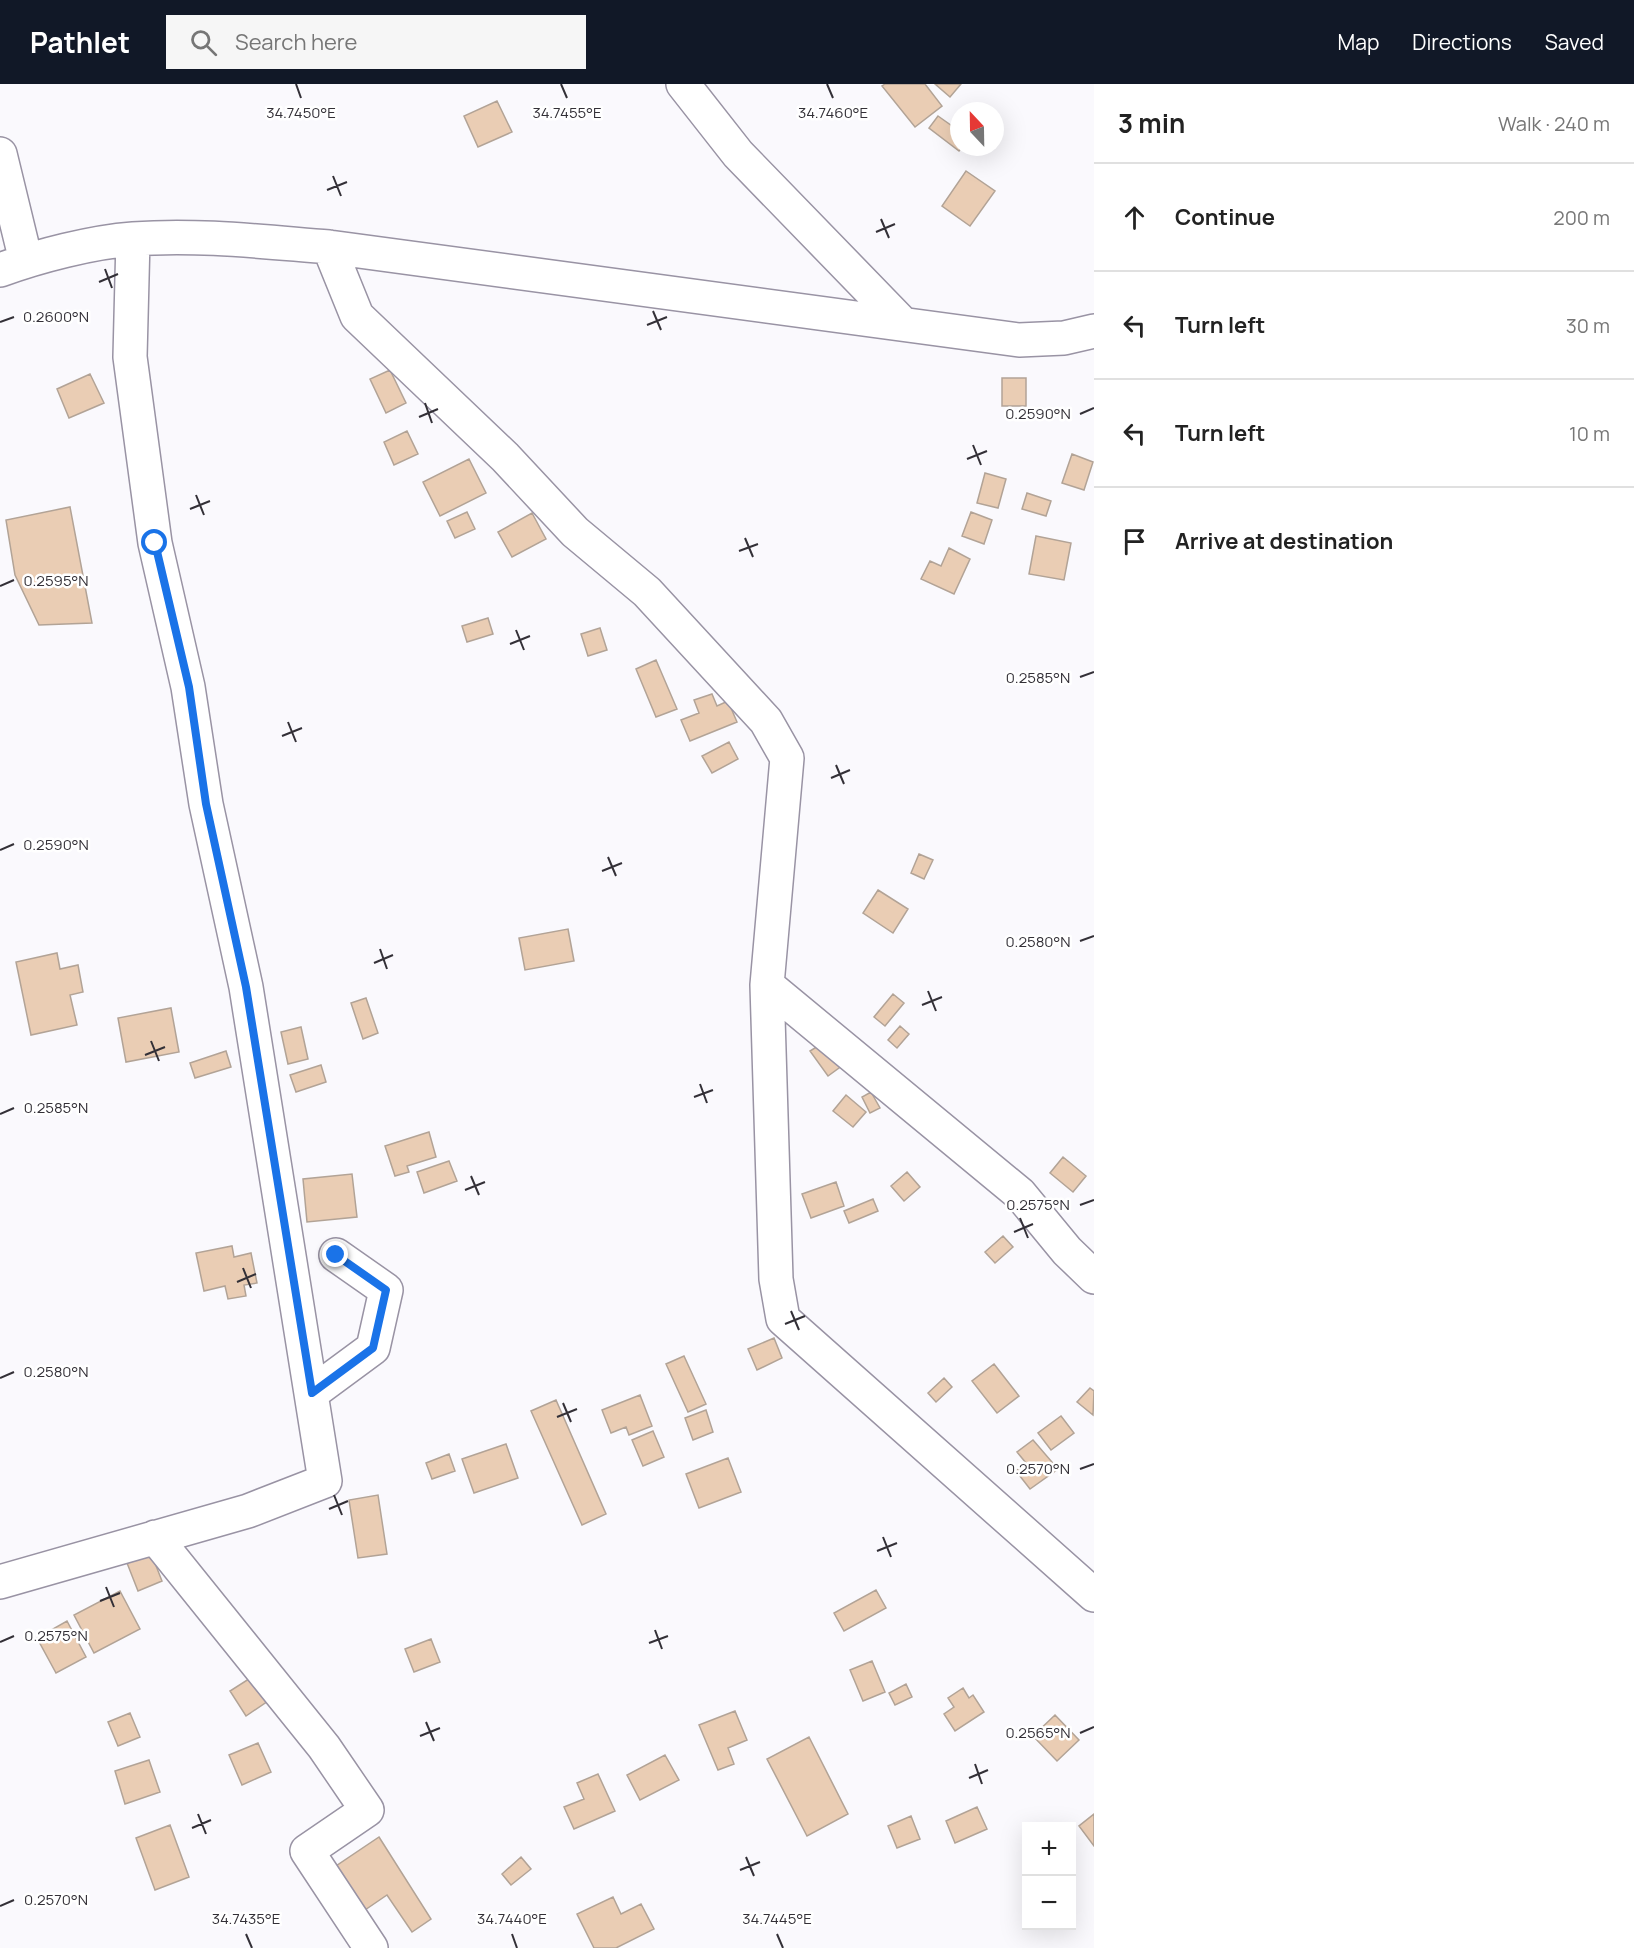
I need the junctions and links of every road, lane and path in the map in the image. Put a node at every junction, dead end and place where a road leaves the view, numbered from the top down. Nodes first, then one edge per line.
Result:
1 (683, 84) edge
2 (0, 153) edge
3 (132, 239) junction
4 (329, 247) junction
5 (13, 265) edge
6 (902, 323) junction
7 (1094, 331) edge
8 (767, 986) junction
9 (336, 1255) dead end
10 (1094, 1276) edge
11 (312, 1393) junction
12 (155, 1537) junction
13 (0, 1582) edge
14 (1094, 1595) edge
15 (371, 1948) edge

1 - 6 street
2 - 5 street
3 - 4 street
3 - 5 street
3 - 11 street
4 - 6 street
4 - 8 street
6 - 7 street
8 - 10 street
8 - 14 street
9 - 11 street
11 - 12 street
12 - 13 street
12 - 15 street

